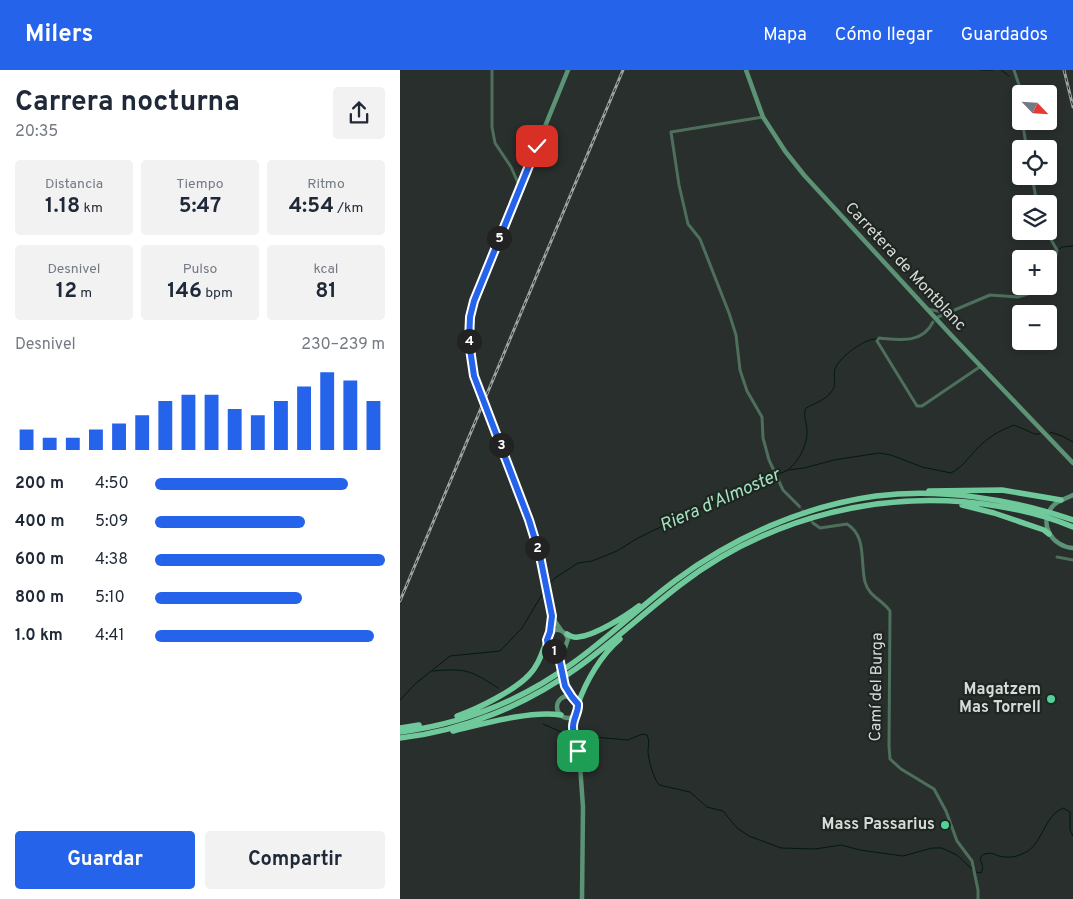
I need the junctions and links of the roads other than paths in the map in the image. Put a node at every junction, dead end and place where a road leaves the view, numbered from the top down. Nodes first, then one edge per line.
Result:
1 (492, 70) edge
2 (568, 70) edge
3 (746, 70) edge
4 (1014, 70) edge
5 (1019, 85) edge
6 (764, 117) junction
7 (520, 187) junction
8 (1049, 240) edge
9 (1057, 250) edge
10 (1024, 295) edge
11 (927, 309) junction
12 (948, 313) junction
13 (938, 317) dead end
14 (933, 322) dead end
15 (980, 366) junction
16 (1073, 463) edge
17 (876, 496) junction
18 (1071, 497) edge
19 (1061, 500) junction
20 (872, 504) junction
21 (799, 506) tunnel mouth
22 (1041, 513) junction
23 (1055, 517) junction
24 (1073, 520) edge
25 (813, 523) tunnel mouth
26 (1073, 527) edge
27 (1049, 534) junction
28 (1073, 548) edge
29 (1057, 557) dead end
30 (710, 560) junction
31 (1073, 560) edge
32 (552, 616) junction
33 (561, 630) junction
34 (550, 632) junction
35 (566, 634) junction
36 (547, 640) junction
37 (563, 650) junction
38 (554, 651) junction
39 (560, 662) junction
40 (565, 686) junction
41 (572, 697) junction
42 (563, 698) junction
43 (578, 704) junction
44 (563, 716) junction
45 (575, 716) junction
46 (573, 727) junction
47 (400, 728) edge
48 (401, 736) edge
49 (582, 899) edge
50 (978, 899) edge

1 - 7 street
2 - 7 street
3 - 6 street, Carretera de Montblanc
4 - 5 street
6 - 11 street, Carretera de Montblanc
6 - 21 street
7 - 32 street
8 - 9 street
10 - 12 street
11 - 12 street
11 - 15 street, Carretera de Montblanc
12 - 13 street
14 - 15 street
15 - 16 street, Carretera de Montblanc
17 - 19 highway
17 - 22 highway
17 - 30 highway
18 - 19 street
19 - 27 street
20 - 22 highway
20 - 27 highway
20 - 30 highway
22 - 23 highway
23 - 24 highway
23 - 26 highway
25 - 50 street, Camí del Burga
27 - 28 street
29 - 31 street
30 - 35 highway
30 - 43 highway
30 - 48 highway
32 - 33 street
32 - 34 street
33 - 34 street
33 - 35 street
34 - 36 street
35 - 37 street
36 - 38 street
36 - 47 highway
37 - 38 street
37 - 39 street
38 - 39 street
39 - 40 street
40 - 41 street
40 - 42 street
41 - 42 street
41 - 43 street
42 - 44 street
43 - 45 street
44 - 45 street
44 - 46 street
44 - 48 highway
45 - 46 street
46 - 49 street

